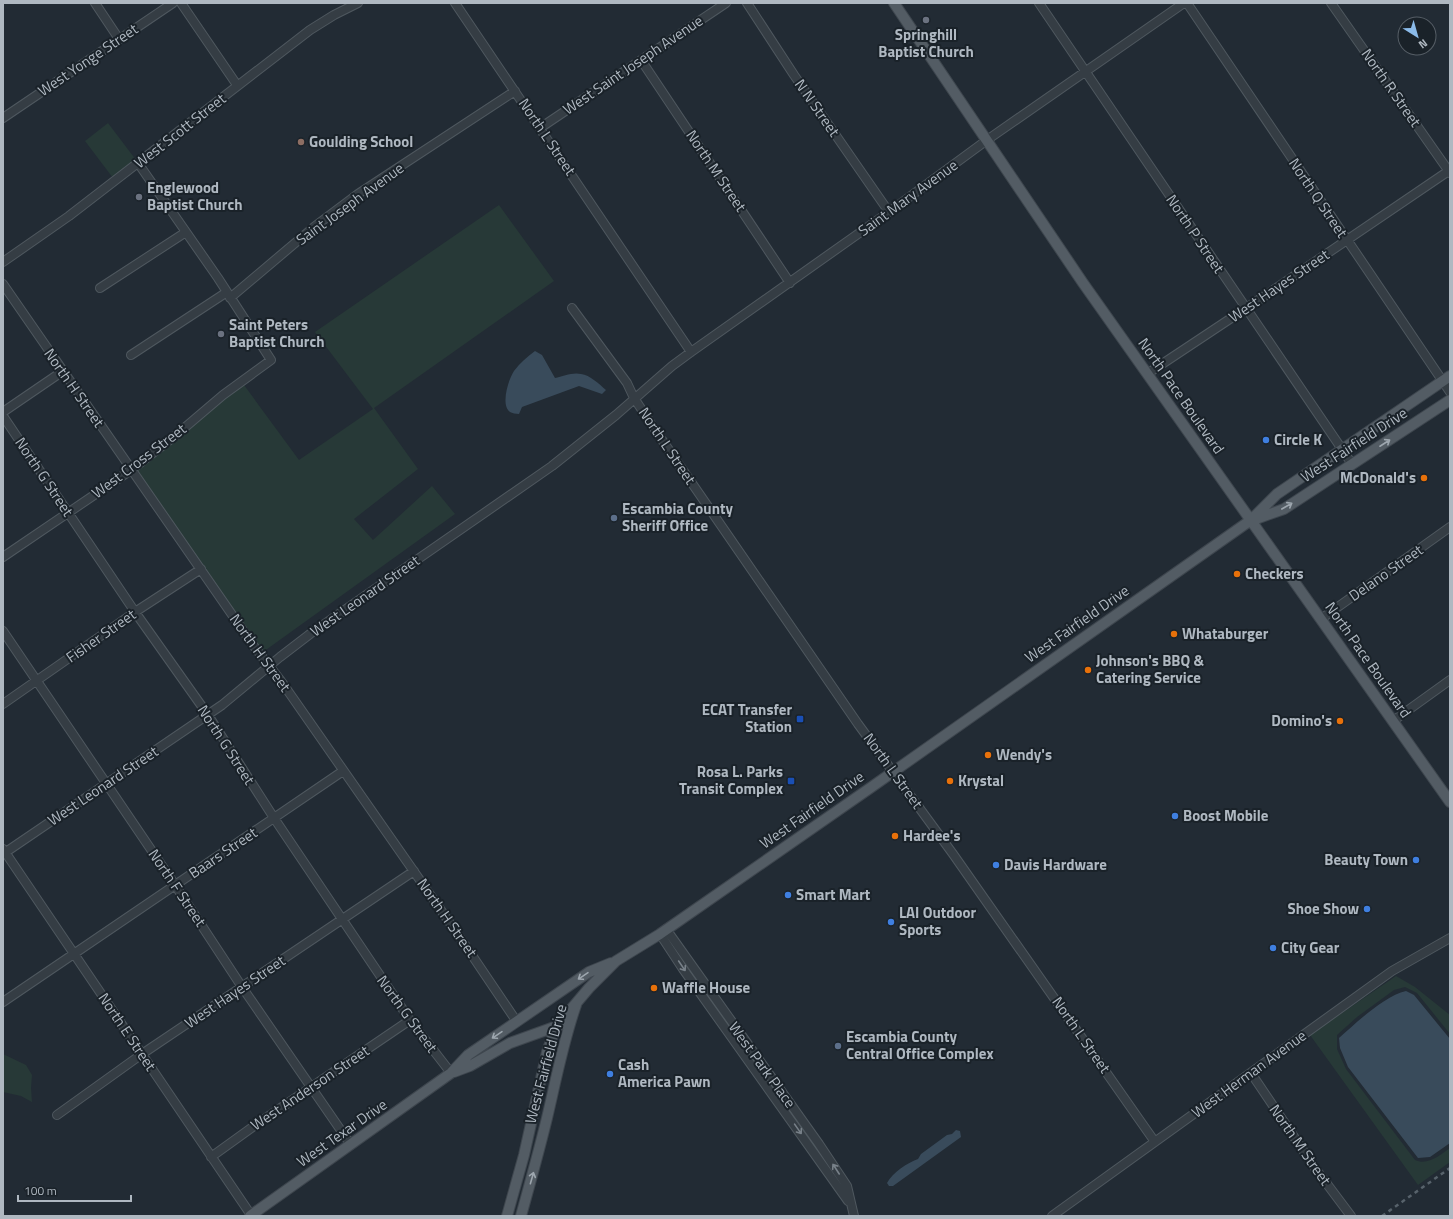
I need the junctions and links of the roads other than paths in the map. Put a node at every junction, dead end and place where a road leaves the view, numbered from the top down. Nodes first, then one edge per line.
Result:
1 (95, 3) edge
2 (173, 3) edge
3 (181, 3) edge
4 (358, 3) edge
5 (455, 3) edge
6 (726, 3) edge
7 (747, 3) edge
8 (894, 3) edge
9 (1038, 3) edge
10 (1185, 3) edge
11 (1331, 3) edge
12 (119, 39) junction
13 (641, 60) junction
14 (1085, 72) junction
15 (237, 85) junction
16 (515, 91) junction
17 (3, 118) edge
18 (540, 128) junction
19 (987, 140) junction
20 (138, 163) junction
21 (1450, 171) edge
22 (889, 212) junction
23 (186, 232) junction
24 (1347, 240) junction
25 (3, 262) edge
26 (790, 282) junction
27 (3, 284) edge
28 (100, 288) dead end
29 (229, 295) junction
30 (572, 308) dead end
31 (1246, 308) junction
32 (691, 352) junction
33 (131, 355) dead end
34 (63, 372) junction
35 (1147, 374) junction
36 (1446, 378) edge
37 (1450, 392) edge
38 (634, 398) junction
39 (1450, 400) edge
40 (3, 412) edge
41 (3, 416) edge
42 (1342, 450) junction
43 (1352, 464) junction
44 (131, 470) junction
45 (68, 513) junction
46 (1251, 520) junction
47 (1450, 527) edge
48 (3, 557) edge
49 (201, 570) junction
50 (135, 612) junction
51 (1321, 619) junction
52 (3, 631) edge
53 (269, 666) junction
54 (1450, 680) edge
55 (37, 681) junction
56 (3, 704) edge
57 (208, 715) junction
58 (1393, 721) junction
59 (343, 771) junction
60 (893, 772) junction
61 (107, 784) junction
62 (1450, 802) edge
63 (274, 818) junction
64 (4, 851) edge
65 (414, 871) junction
66 (175, 885) junction
67 (342, 920) junction
68 (663, 931) junction
69 (1450, 938) edge
70 (74, 953) junction
71 (616, 961) junction
72 (242, 987) junction
73 (578, 1000) junction
74 (3, 1002) edge
75 (571, 1019) junction
76 (410, 1020) junction
77 (517, 1022) junction
78 (556, 1027) junction
79 (142, 1054) junction
80 (451, 1073) junction
81 (1251, 1074) junction
82 (311, 1087) junction
83 (57, 1115) dead end
84 (1155, 1142) junction
85 (351, 1145) junction
86 (212, 1157) junction
87 (251, 1215) edge
88 (507, 1216) edge
89 (521, 1216) edge
90 (854, 1216) edge
91 (1052, 1216) edge
92 (1351, 1216) edge

1 - 12 street
2 - 12 street, West Yonge Street
3 - 15 street
4 - 15 street, West Scott Street
5 - 16 street, North L Street
6 - 13 street, West Saint Joseph Avenue
7 - 22 street, N N Street
8 - 19 main road, North Pace Boulevard
9 - 14 street, North P Street
10 - 14 street, Saint Mary Avenue
10 - 24 street, North Q Street
11 - 21 street, North R Street
12 - 17 street, West Yonge Street
13 - 18 street, West Saint Joseph Avenue
13 - 26 street, North M Street
14 - 19 street, Saint Mary Avenue
14 - 31 street, North P Street
15 - 20 street, West Scott Street
16 - 18 street, North L Street
16 - 29 street, Saint Joseph Avenue
18 - 32 street, North L Street
19 - 22 street, Saint Mary Avenue
19 - 35 main road, North Pace Boulevard
20 - 23 street
20 - 25 street, West Scott Street
21 - 24 street, West Hayes Street
22 - 26 street, Saint Mary Avenue
23 - 28 street
23 - 29 street
24 - 31 street, West Hayes Street
24 - 36 street, North Q Street
26 - 32 street, Saint Mary Avenue
27 - 34 street, North H Street
29 - 33 street, Saint Joseph Avenue
29 - 44 street, West Cross Street
30 - 38 street
31 - 35 street, West Hayes Street
31 - 42 street, North P Street
32 - 38 street, Saint Mary Avenue
34 - 40 street
34 - 44 street, North H Street
35 - 46 main road, North Pace Boulevard
36 - 37 street, North Q Street
36 - 42 main road, West Fairfield Drive
38 - 53 street, West Leonard Street
38 - 60 street, North L Street
43 -> 39 main road, West Fairfield Drive
41 - 45 street, North G Street
42 - 43 street, North P Street
42 - 46 main road, West Fairfield Drive
46 -> 43 main road, West Fairfield Drive
44 - 45 street, West Cross Street
44 - 49 street, North H Street
45 - 48 street, West Cross Street
45 - 50 street, North G Street
46 - 51 main road, North Pace Boulevard
46 - 60 main road, West Fairfield Drive
47 - 51 street, Delano Street
49 - 50 street, Fisher Street
49 - 53 street, North H Street
50 - 55 street, Fisher Street
50 - 57 street, North G Street
51 - 58 main road, North Pace Boulevard
52 - 55 street, North F Street
53 - 57 street, West Leonard Street
53 - 59 street, North H Street
54 - 58 street
55 - 56 street, Fisher Street
55 - 61 street, North F Street
57 - 61 street, West Leonard Street
57 - 63 street, North G Street
58 - 62 main road, North Pace Boulevard
59 - 63 street, Baars Street
59 - 65 street, North H Street
60 - 68 main road, West Fairfield Drive
60 - 84 street, North L Street
61 - 64 street, West Leonard Street
61 - 66 street, North F Street
63 - 66 street, Baars Street
63 - 67 street, North G Street
64 - 70 street, North E Street
65 - 67 street, West Hayes Street
65 - 77 street, North H Street
66 - 70 street, Baars Street
66 - 72 street, North F Street
67 - 72 street, West Hayes Street
67 - 76 street, North G Street
68 - 71 main road, West Fairfield Drive
68 - 90 street, West Park Place
69 - 81 street, West Herman Avenue
70 - 74 street, Baars Street
70 - 79 street, North E Street
71 - 73 main road, West Fairfield Drive
71 -> 77 main road, West Texar Drive
72 - 79 street, West Hayes Street
72 - 82 street, North F Street
73 - 75 main road, West Fairfield Drive
73 - 78 main road
75 - 78 main road, West Texar Drive
89 -> 75 main road, West Fairfield Drive
76 - 80 street, North G Street
76 - 82 street, West Anderson Street
77 -> 80 main road, West Texar Drive
78 - 80 main road, West Texar Drive
78 - 88 main road, West Fairfield Drive
79 - 83 street, West Hayes Street
79 - 86 street, North E Street
80 - 85 main road, West Texar Drive
81 - 84 street, West Herman Avenue
81 - 92 street, North M Street
82 - 85 street, North F Street
82 - 86 street, West Anderson Street
84 - 91 street, West Herman Avenue
85 - 87 main road, West Texar Drive
86 - 87 street, North E Street

